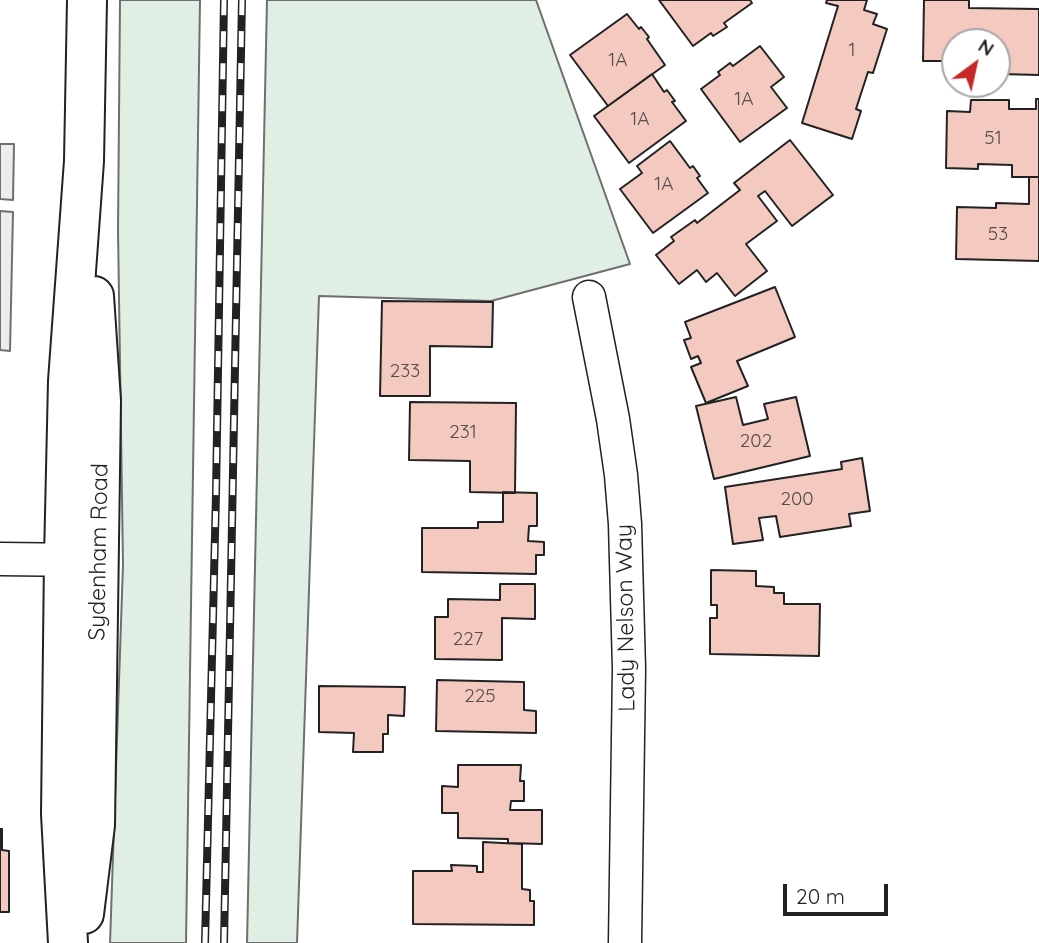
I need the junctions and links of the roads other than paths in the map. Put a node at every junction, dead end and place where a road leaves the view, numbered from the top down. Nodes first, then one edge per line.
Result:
1 (87, 0) edge
2 (589, 297) dead end
3 (0, 559) edge
4 (82, 560) junction
5 (68, 943) edge
6 (80, 943) edge
7 (625, 943) edge

1 - 4 street, Sydenham Road
2 - 7 street, Lady Nelson Way
3 - 4 street
4 - 5 street, Sydenham Road
4 - 6 street, Sydenham Road

